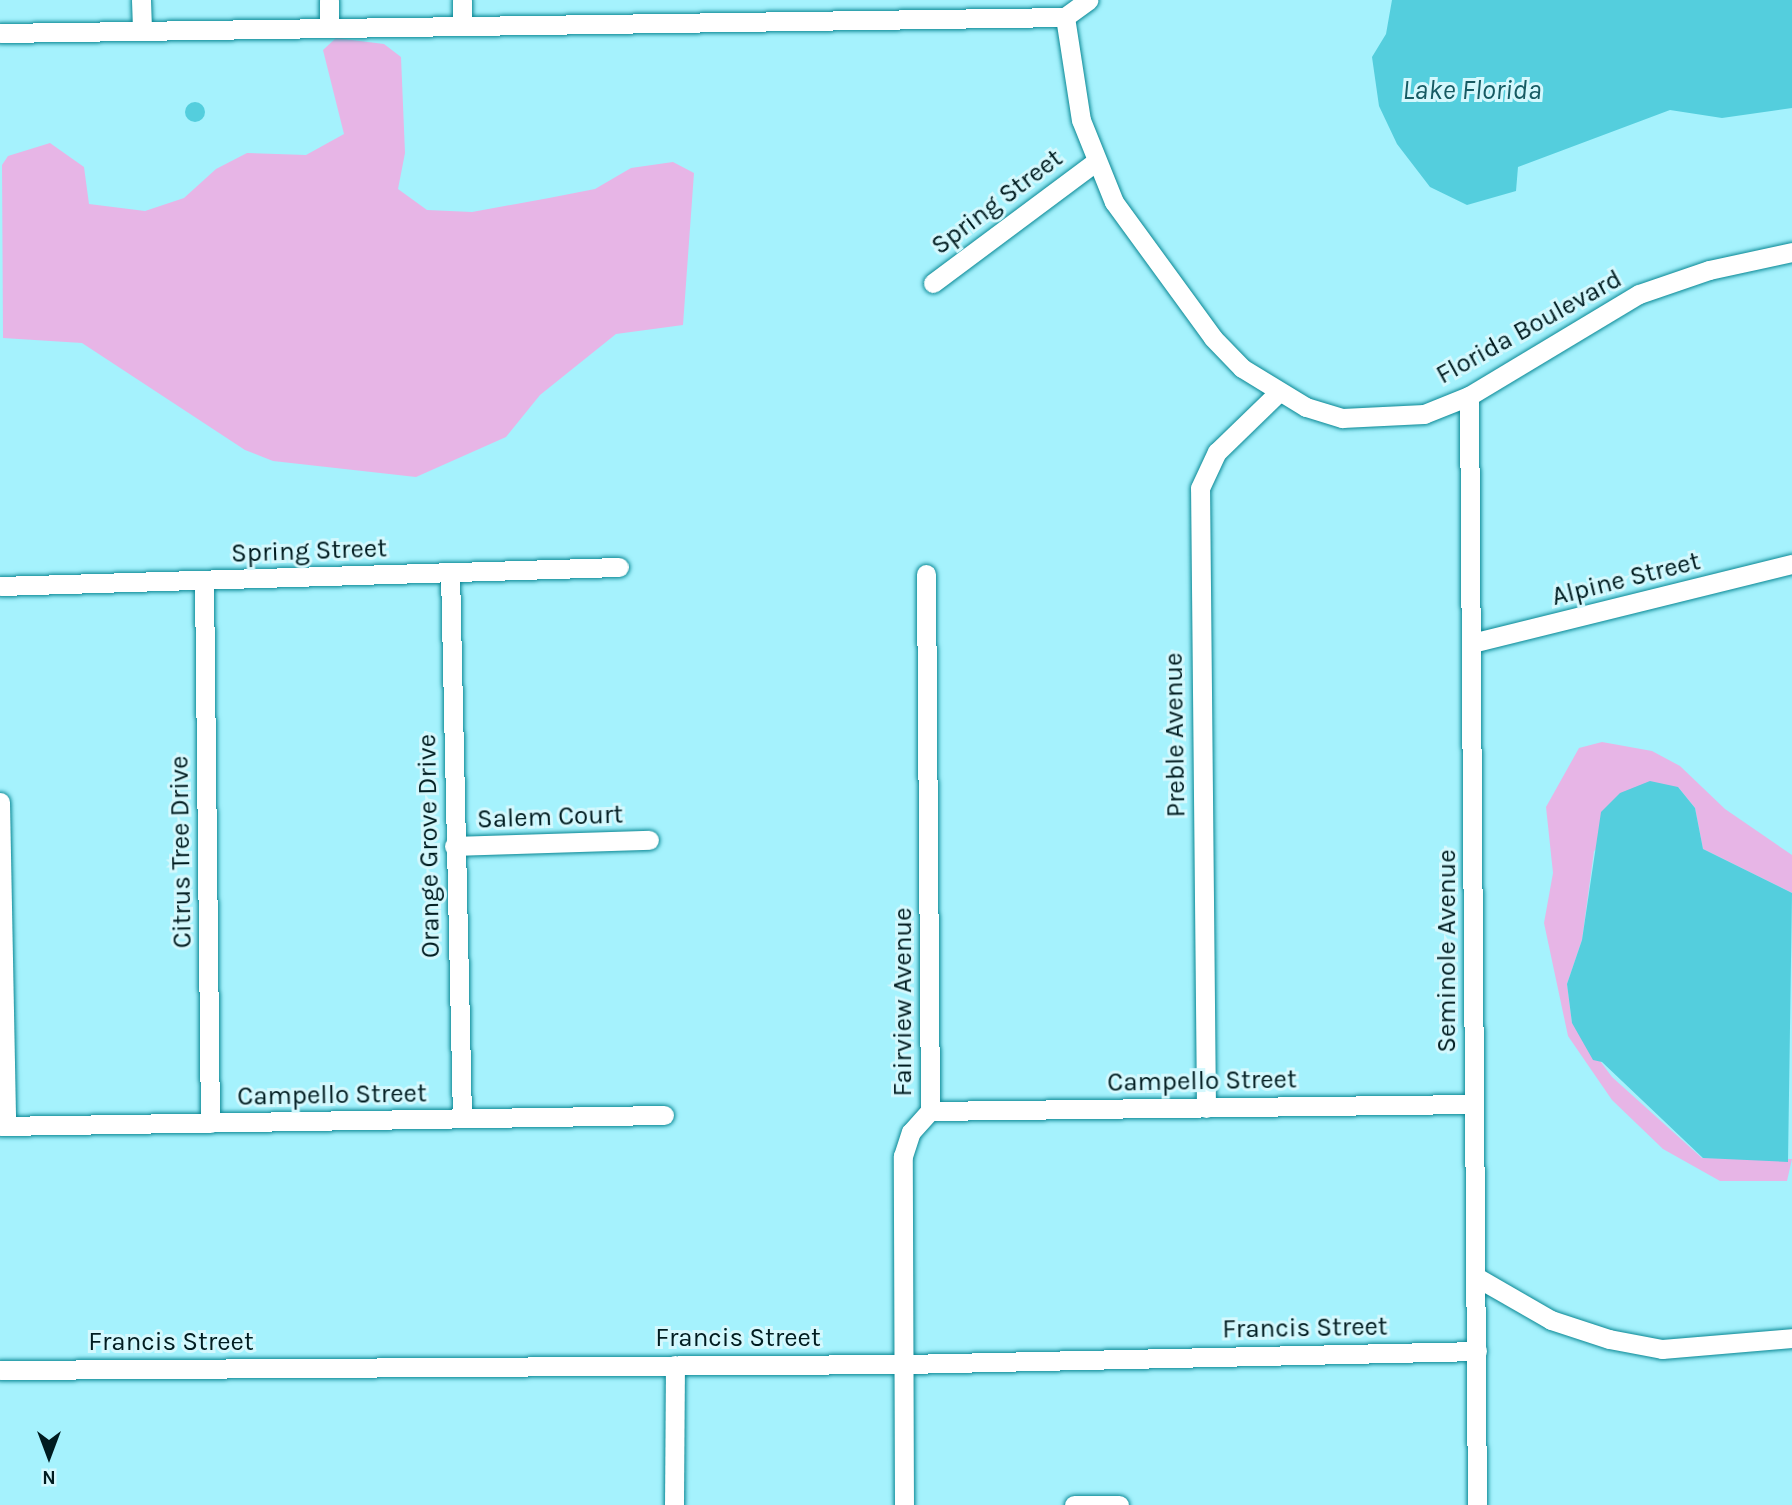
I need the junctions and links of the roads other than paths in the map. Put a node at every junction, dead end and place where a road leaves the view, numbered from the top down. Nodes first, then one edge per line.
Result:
1 (141, 0) edge
2 (329, 0) edge
3 (462, 0) edge
4 (1088, 0) edge
5 (1002, 9) edge
6 (1065, 17) junction
7 (462, 26) junction
8 (329, 27) junction
9 (142, 30) junction
10 (0, 33) edge
11 (1094, 163) junction
12 (1792, 252) edge
13 (933, 283) dead end
14 (1279, 392) junction
15 (1469, 396) junction
16 (1792, 564) edge
17 (619, 567) dead end
18 (450, 572) junction
19 (926, 574) dead end
20 (204, 580) junction
21 (0, 586) edge
22 (1472, 643) junction
23 (0, 802) edge
24 (649, 840) dead end
25 (454, 846) junction
26 (1, 856) edge
27 (1474, 1104) junction
28 (1206, 1108) junction
29 (930, 1111) junction
30 (664, 1115) dead end
31 (462, 1118) junction
32 (209, 1123) junction
33 (3, 1126) edge
34 (1478, 1278) junction
35 (1792, 1338) edge
36 (1477, 1351) junction
37 (905, 1364) junction
38 (675, 1365) junction
39 (0, 1370) edge
40 (674, 1505) edge
41 (904, 1505) edge
42 (1073, 1505) edge
43 (1119, 1505) edge
44 (1477, 1505) edge

1 - 9 street
2 - 8 street
3 - 7 street
4 - 6 street
5 - 6 street
5 - 7 street
6 - 11 street, Florida Boulevard
7 - 8 street
8 - 9 street
9 - 10 street
11 - 13 street, Spring Street
11 - 14 street, Florida Boulevard
12 - 15 street, Florida Boulevard
14 - 15 street, Florida Boulevard
14 - 28 street, Preble Avenue
15 - 22 street, Seminole Avenue
16 - 22 street, Alpine Street
17 - 18 street, Spring Street
18 - 20 street, Spring Street
18 - 25 street, Orange Grove Drive
19 - 29 street, Fairview Avenue
20 - 21 street, Spring Street
20 - 32 street, Citrus Tree Drive
22 - 27 street, Seminole Avenue
23 - 26 street
24 - 25 street, Salem Court
25 - 31 street, Orange Grove Drive
26 - 33 street
27 - 28 street, Campello Street
27 - 34 street, Seminole Avenue
28 - 29 street, Campello Street
29 - 37 street, Fairview Avenue
30 - 31 street, Campello Street
31 - 32 street, Campello Street
32 - 33 street, Campello Street
34 - 35 street
34 - 36 street, Seminole Avenue
36 - 37 street, Francis Street
36 - 44 street, Seminole Avenue
37 - 38 street, Francis Street
37 - 41 street, Fairview Avenue
38 - 39 street, Francis Street
38 - 40 street
42 - 43 street

